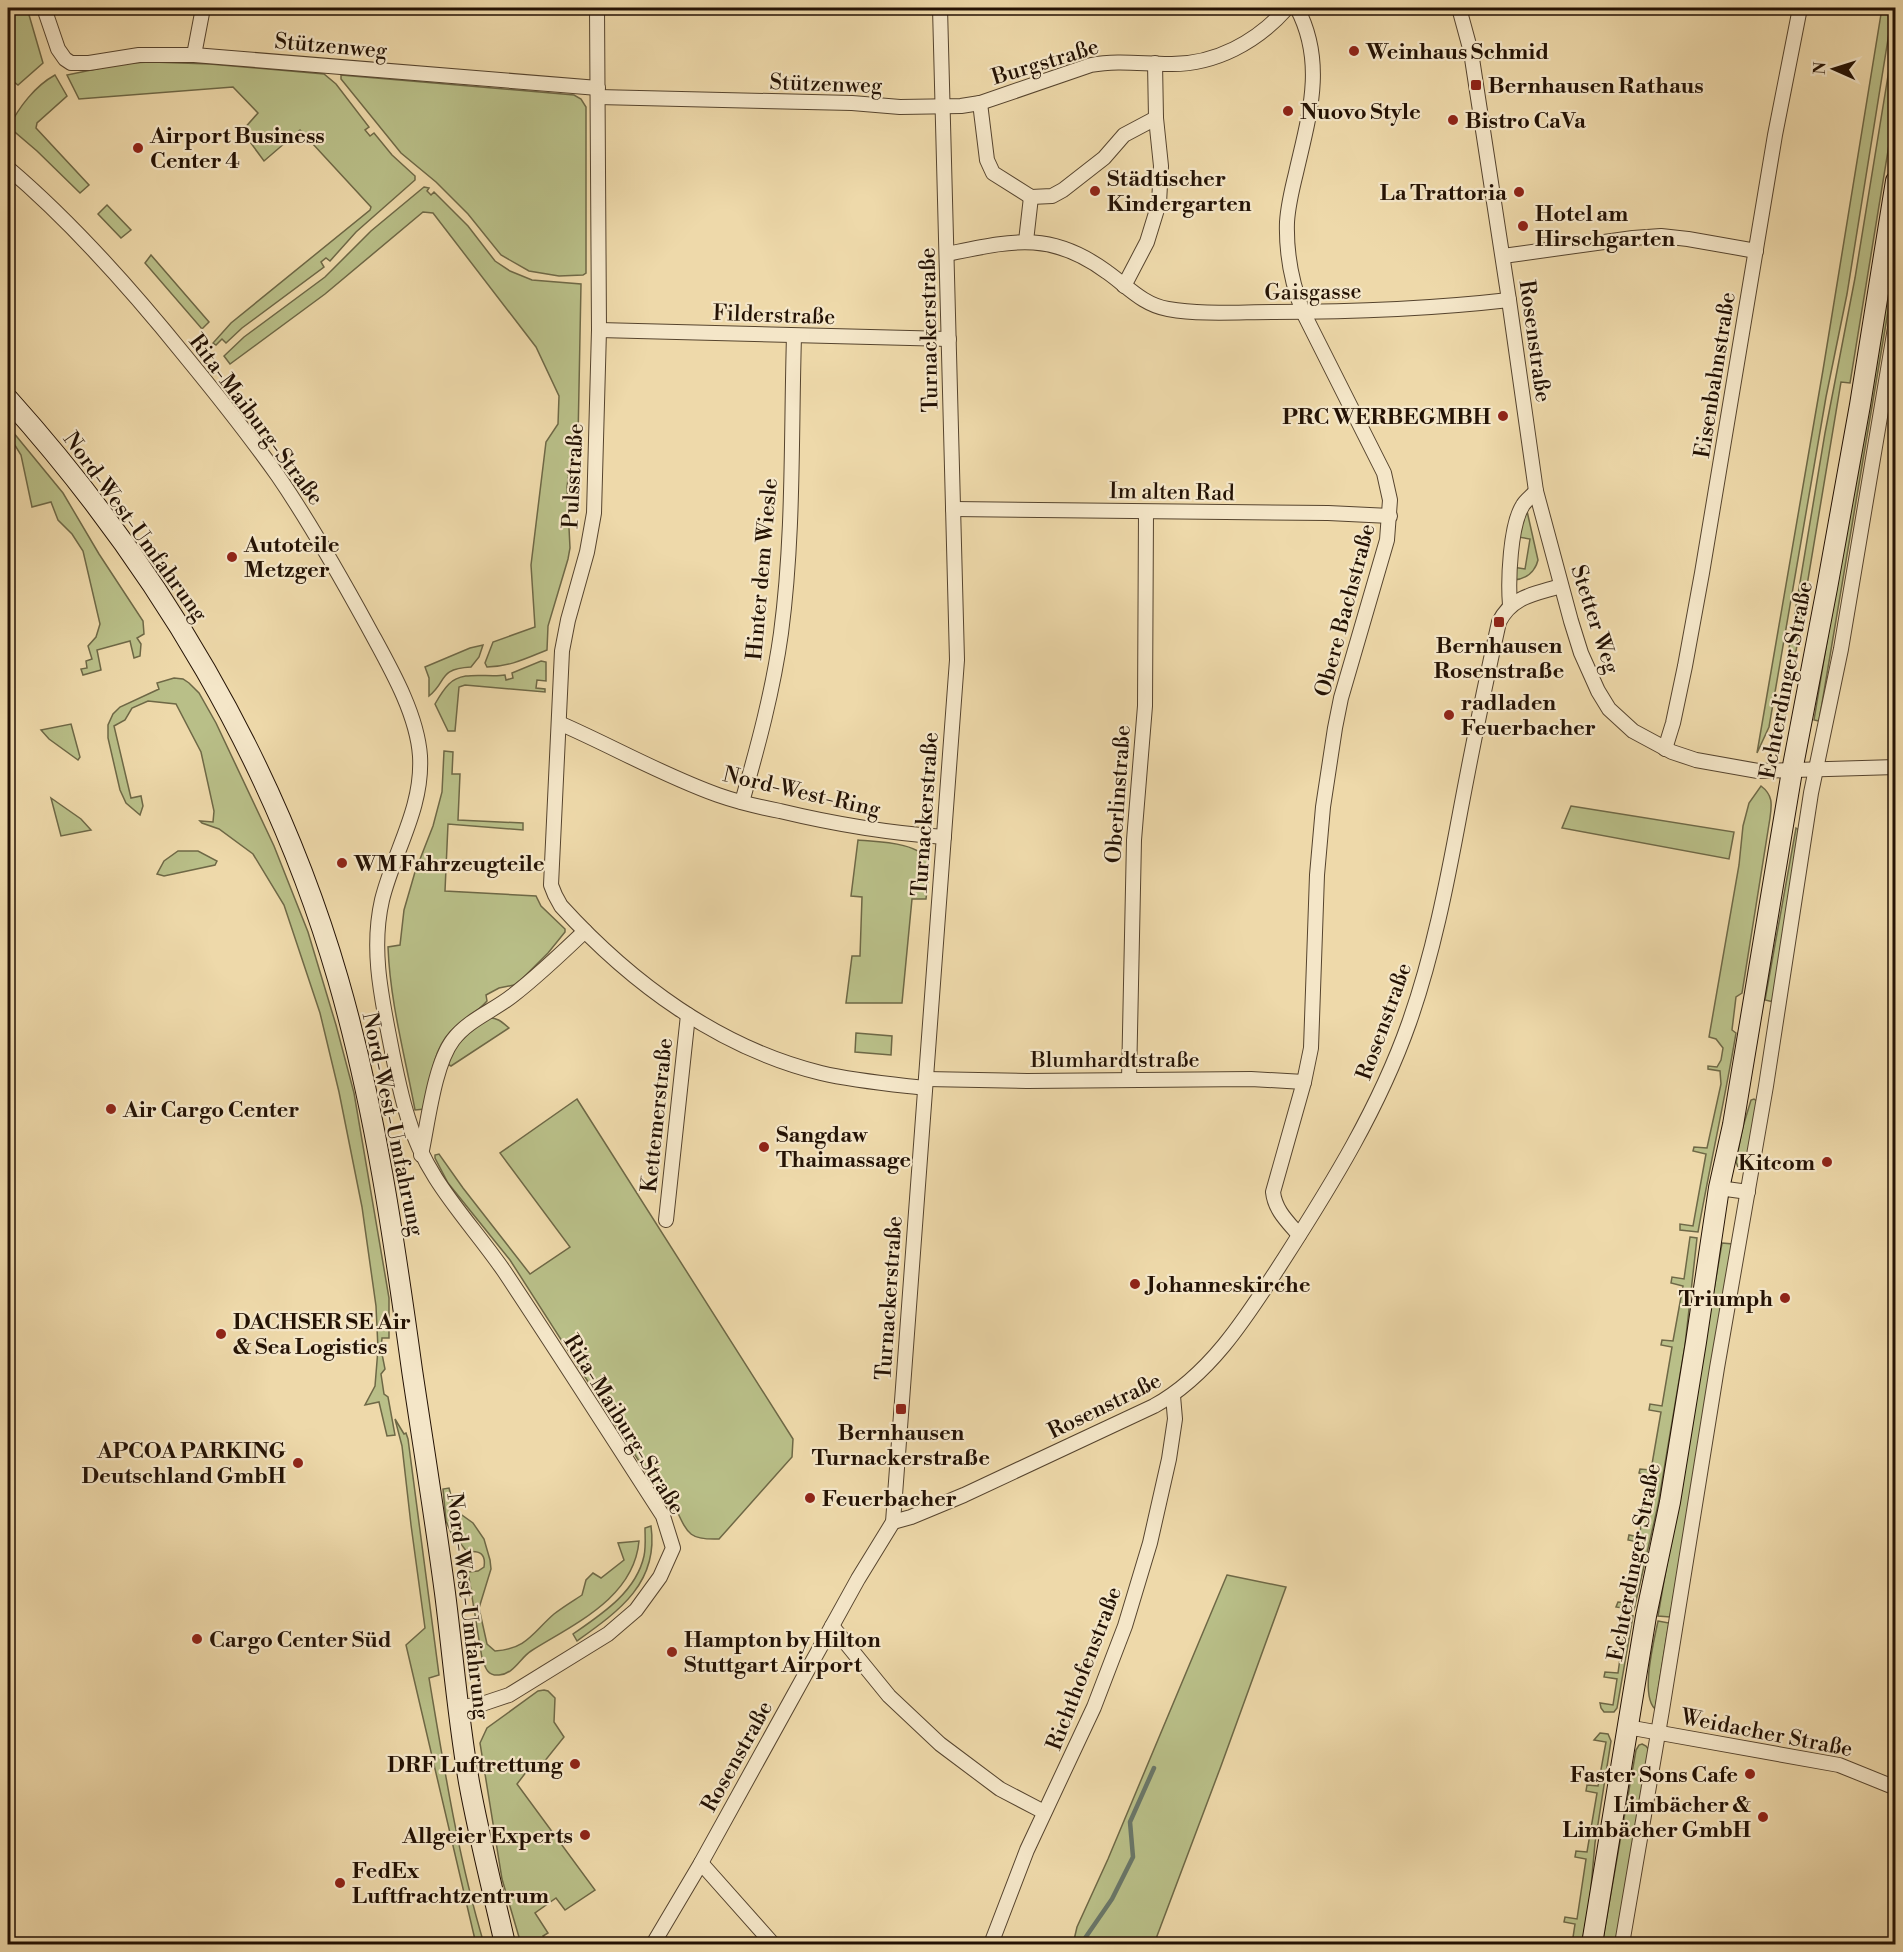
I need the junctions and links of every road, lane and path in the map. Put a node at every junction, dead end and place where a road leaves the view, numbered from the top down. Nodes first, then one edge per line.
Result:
1 (44, 8) edge
2 (203, 8) edge
3 (597, 8) edge
4 (940, 8) edge
5 (1287, 8) edge
6 (1297, 8) edge
7 (1459, 8) edge
8 (1800, 8) edge
9 (194, 55) junction
10 (1155, 63) junction
11 (598, 92) junction
12 (980, 104) junction
13 (944, 107) junction
14 (1156, 118) junction
15 (8, 168) edge
16 (1896, 181) edge
17 (1031, 197) junction
18 (1026, 241) junction
19 (1756, 251) junction
20 (947, 254) junction
21 (1503, 256) junction
22 (1124, 286) junction
23 (1509, 300) junction
24 (1303, 312) junction
25 (1896, 322) edge
26 (599, 330) junction
27 (794, 336) junction
28 (949, 339) junction
29 (8, 399) edge
30 (1536, 491) junction
31 (953, 509) junction
32 (1146, 512) junction
33 (1390, 516) junction
34 (1561, 586) junction
35 (1510, 605) junction
36 (559, 723) junction
37 (1665, 749) junction
38 (1896, 767) edge
39 (1816, 768) junction
40 (1792, 771) junction
41 (742, 802) junction
42 (944, 837) junction
43 (585, 932) junction
44 (688, 1015) junction
45 (1129, 1080) junction
46 (1304, 1082) junction
47 (925, 1084) junction
48 (421, 1155) junction
49 (1719, 1188) junction
50 (1748, 1192) junction
51 (666, 1220) dead end
52 (1299, 1235) junction
53 (1173, 1396) junction
54 (893, 1522) junction
55 (832, 1626) junction
56 (458, 1708) junction
57 (1627, 1727) junction
58 (1659, 1732) junction
59 (1896, 1788) edge
60 (1044, 1812) junction
61 (701, 1863) junction
62 (505, 1944) edge
63 (653, 1944) edge
64 (773, 1944) edge
65 (991, 1944) edge
66 (1592, 1944) edge
67 (1622, 1944) edge

1 - 9 street, Stützenweg
2 - 9 street
3 - 11 street, Pulsstraße
4 - 13 street, Turnackerstraße
5 - 10 street, Burgstraße
6 - 24 street, Obere Bachstraße
7 - 21 street, Rosenstraße
8 - 19 street, Eisenbahnstraße
9 - 11 street, Stützenweg
10 - 12 street, Burgstraße
10 - 14 street
11 - 13 street, Stützenweg
11 - 26 street, Pulsstraße
12 - 13 street, Burgstraße
12 - 17 street
13 - 20 street, Turnackerstraße
14 - 17 street
14 - 22 street
15 - 48 street, Rita-Maiburg-Straße
16 - 40 main road, Echterdinger Straße
17 - 18 street
18 - 20 street, Gaisgasse
18 - 22 street, Gaisgasse
19 - 21 street
19 - 37 street, Eisenbahnstraße
20 - 28 street, Turnackerstraße
21 - 23 street, Rosenstraße
22 - 24 street, Gaisgasse
23 - 24 street, Gaisgasse
23 - 30 street, Rosenstraße
24 - 33 street, Obere Bachstraße
25 - 39 street
26 - 27 street, Filderstraße
26 - 36 street, Pulsstraße
27 - 28 street, Filderstraße
27 - 41 street, Hinter dem Wiesle
28 - 31 street, Turnackerstraße
29 - 56 main road, Nord-West-Umfahrung
30 - 34 street, Stetter Weg
30 - 35 street, Rosenstraße
31 - 32 street, Im alten Rad
31 - 42 street, Turnackerstraße
32 - 33 street, Im alten Rad
32 - 45 street, Oberlinstraße
33 - 46 street, Obere Bachstraße
34 - 35 street
34 - 37 street, Stetter Weg
35 - 52 street, Rosenstraße
36 - 41 street, Nord-West-Ring
36 - 43 street, Pulsstraße
37 - 40 street, Stetter Weg
38 - 39 street, Stetter Weg
39 - 40 street, Stetter Weg
39 - 50 street
40 - 49 main road, Echterdinger Straße
41 - 42 street, Nord-West-Ring
42 - 47 street, Turnackerstraße
43 - 44 street, Kettemerstraße
43 - 48 street
44 - 47 street, Kettemerstraße
44 - 51 street, Kettemerstraße
45 - 46 street, Blumhardtstraße
45 - 47 street, Blumhardtstraße
46 - 52 street, Obere Bachstraße
47 - 54 street, Turnackerstraße
48 - 56 street, Rita-Maiburg-Straße
49 - 50 street
49 - 57 main road, Echterdinger Straße
50 - 58 street
52 - 53 street, Rosenstraße
53 - 54 street, Rosenstraße
53 - 60 street, Richthofenstraße
54 - 55 street, Rosenstraße
55 - 60 street
55 - 61 street, Rosenstraße
56 - 62 main road, Nord-West-Umfahrung
57 - 58 street, Weidacher Straße
57 - 66 main road, Echterdinger Straße
58 - 59 street, Weidacher Straße
58 - 67 street
60 - 65 street, Richthofenstraße
61 - 63 street, Rosenstraße
61 - 64 street

